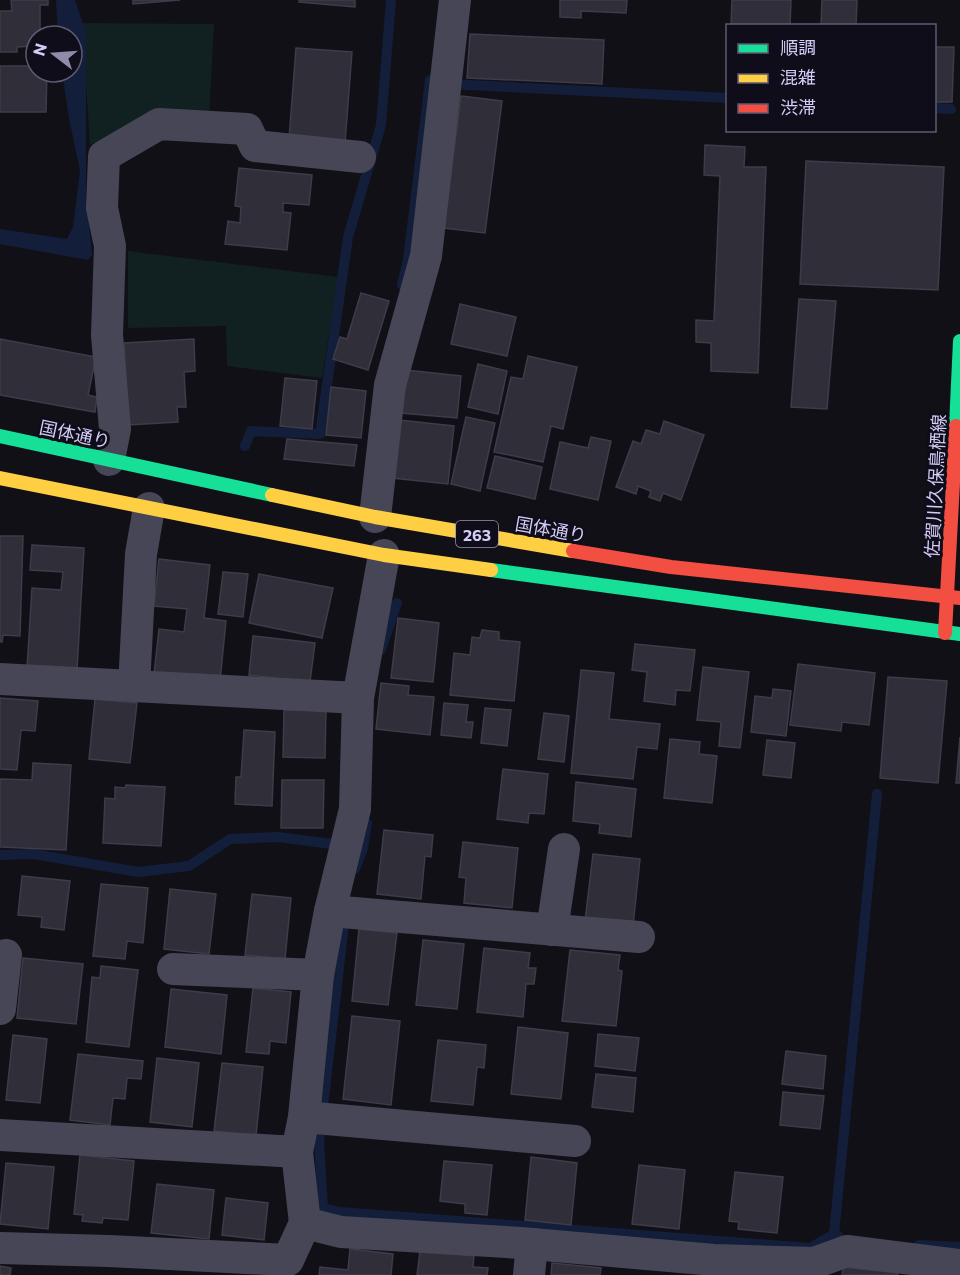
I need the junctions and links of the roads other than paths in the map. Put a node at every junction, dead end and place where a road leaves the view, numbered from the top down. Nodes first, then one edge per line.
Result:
1 (455, 0) edge
2 (360, 157) dead end
3 (960, 341) edge
4 (0, 436) edge
5 (109, 460) junction
6 (0, 478) edge
7 (149, 508) junction
8 (375, 517) junction
9 (384, 555) junction
10 (954, 598) edge
11 (945, 633) junction
12 (960, 634) edge
13 (0, 679) edge
14 (134, 686) junction
15 (358, 698) junction
16 (564, 849) dead end
17 (330, 911) junction
18 (552, 930) junction
19 (639, 937) dead end
20 (6, 955) dead end
21 (173, 969) dead end
22 (318, 975) junction
23 (0, 1009) edge
24 (304, 1117) junction
25 (0, 1135) edge
26 (574, 1141) dead end
27 (297, 1152) junction
28 (305, 1223) junction
29 (532, 1244) junction
30 (0, 1248) edge
31 (108, 1263) edge
32 (290, 1267) edge
33 (713, 1267) edge
34 (954, 1268) edge
35 (529, 1275) edge

1 - 8 street
2 - 5 street
3 - 10 main road, 佐賀川久保鳥栖線
4 - 5 main road, 国体通り / 263
5 - 8 main road, 国体通り / 263
6 - 7 main road, 263
7 - 9 main road, 263
7 - 14 street
8 - 10 main road, 国体通り / 263
9 - 11 main road, 263
9 - 15 street
10 - 11 main road, 佐賀川久保鳥栖線
11 - 12 main road, 263
13 - 14 street
14 - 15 street
15 - 17 street
16 - 18 street
17 - 18 street
17 - 22 street
18 - 19 street
20 - 23 street
21 - 22 street
22 - 24 street
24 - 26 street
24 - 27 street
25 - 27 street
27 - 28 street
28 - 29 street
28 - 32 street
29 - 33 street
29 - 35 street
30 - 31 street
31 - 32 street
33 - 34 street

